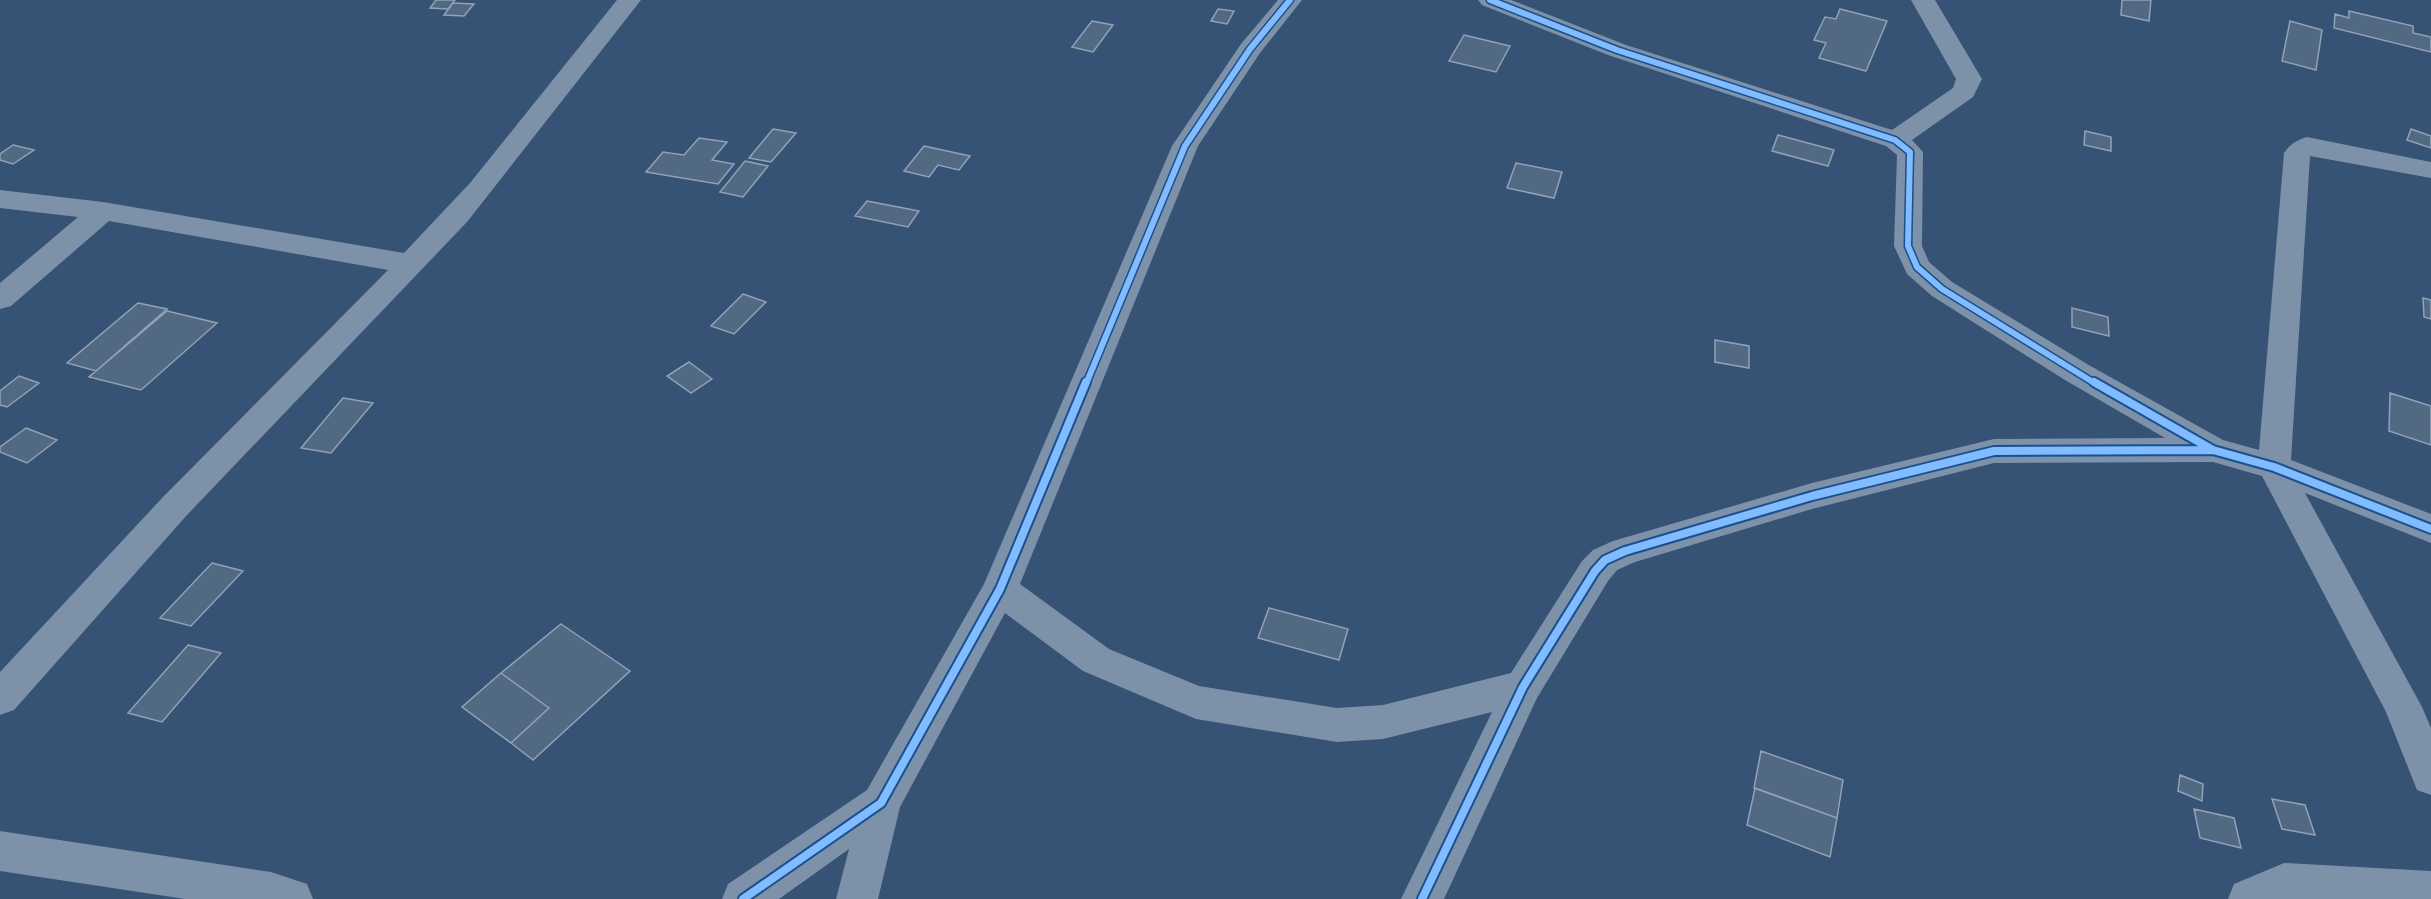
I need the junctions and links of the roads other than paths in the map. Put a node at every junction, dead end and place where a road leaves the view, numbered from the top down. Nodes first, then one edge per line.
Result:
1 (629, 0) edge
2 (1290, 0) edge
3 (1490, 0) edge
4 (1923, 0) edge
5 (1895, 140) junction
6 (2431, 170) edge
7 (0, 199) edge
8 (103, 211) junction
9 (410, 264) junction
10 (0, 299) edge
11 (2213, 450) junction
12 (2274, 466) junction
13 (2431, 529) edge
14 (1000, 589) junction
15 (1522, 687) junction
16 (0, 698) edge
17 (2431, 777) edge
18 (881, 803) junction
19 (0, 851) edge
20 (2431, 892) edge
21 (292, 899) edge
22 (743, 899) edge
23 (857, 899) edge
24 (1422, 899) edge
25 (2249, 899) edge

1 - 9 street
2 - 14 street
3 - 5 street
4 - 5 street
5 - 11 street
6 - 12 street
7 - 8 street
8 - 9 street
8 - 10 street
9 - 16 street
11 - 12 street
11 - 15 street
12 - 13 street
12 - 17 street
14 - 15 street
14 - 18 street
15 - 24 street
18 - 22 street
18 - 23 street
19 - 21 street
20 - 25 street

